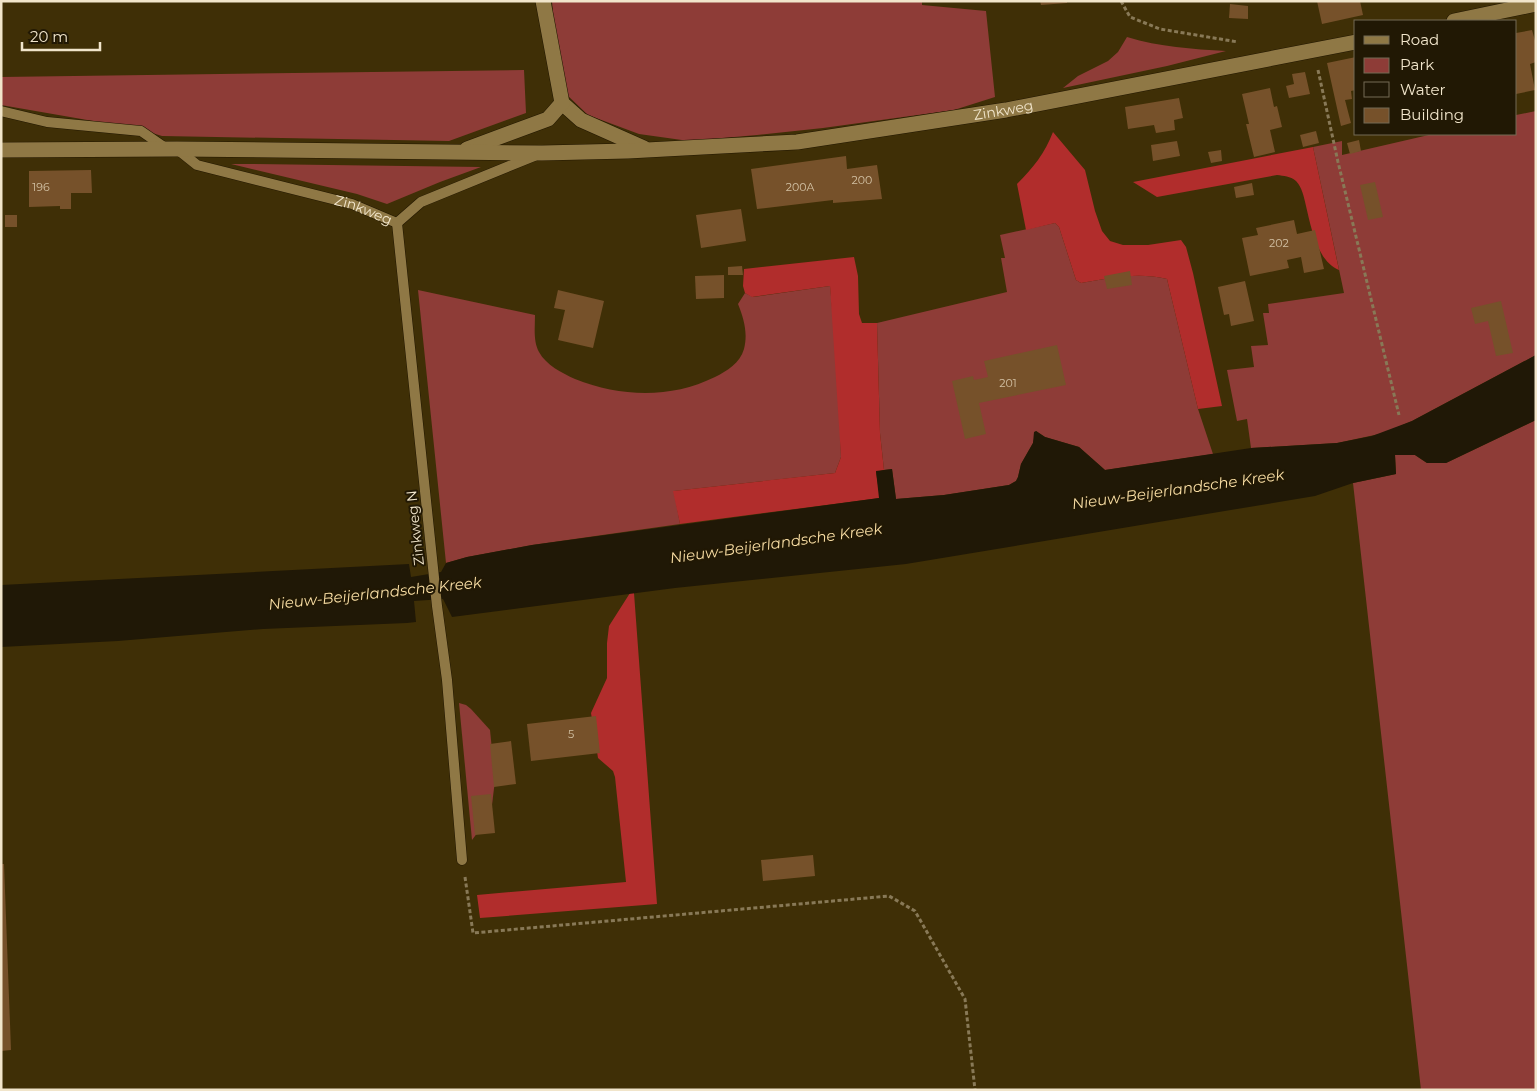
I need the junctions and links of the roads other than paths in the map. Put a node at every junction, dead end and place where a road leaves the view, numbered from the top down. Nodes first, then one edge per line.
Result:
1 (543, 1) edge
2 (1536, 4) edge
3 (1459, 20) edge
4 (1354, 42) edge
5 (562, 103) junction
6 (1, 112) edge
7 (172, 149) junction
8 (1, 150) edge
9 (648, 150) junction
10 (459, 152) junction
11 (542, 153) junction
12 (397, 223) junction
13 (462, 860) road end

1 - 5 street
2 - 3 street
4 - 9 street, Zinkweg
5 - 9 street, Zinkweg
5 - 10 street, Zinkweg
6 - 7 lane
7 - 8 street, Zinkweg
7 - 10 street, Zinkweg
7 - 12 lane, Zinkweg
9 - 11 street, Zinkweg
10 - 11 street, Zinkweg
11 - 12 lane, Zinkweg
12 - 13 lane, Zinkweg N

